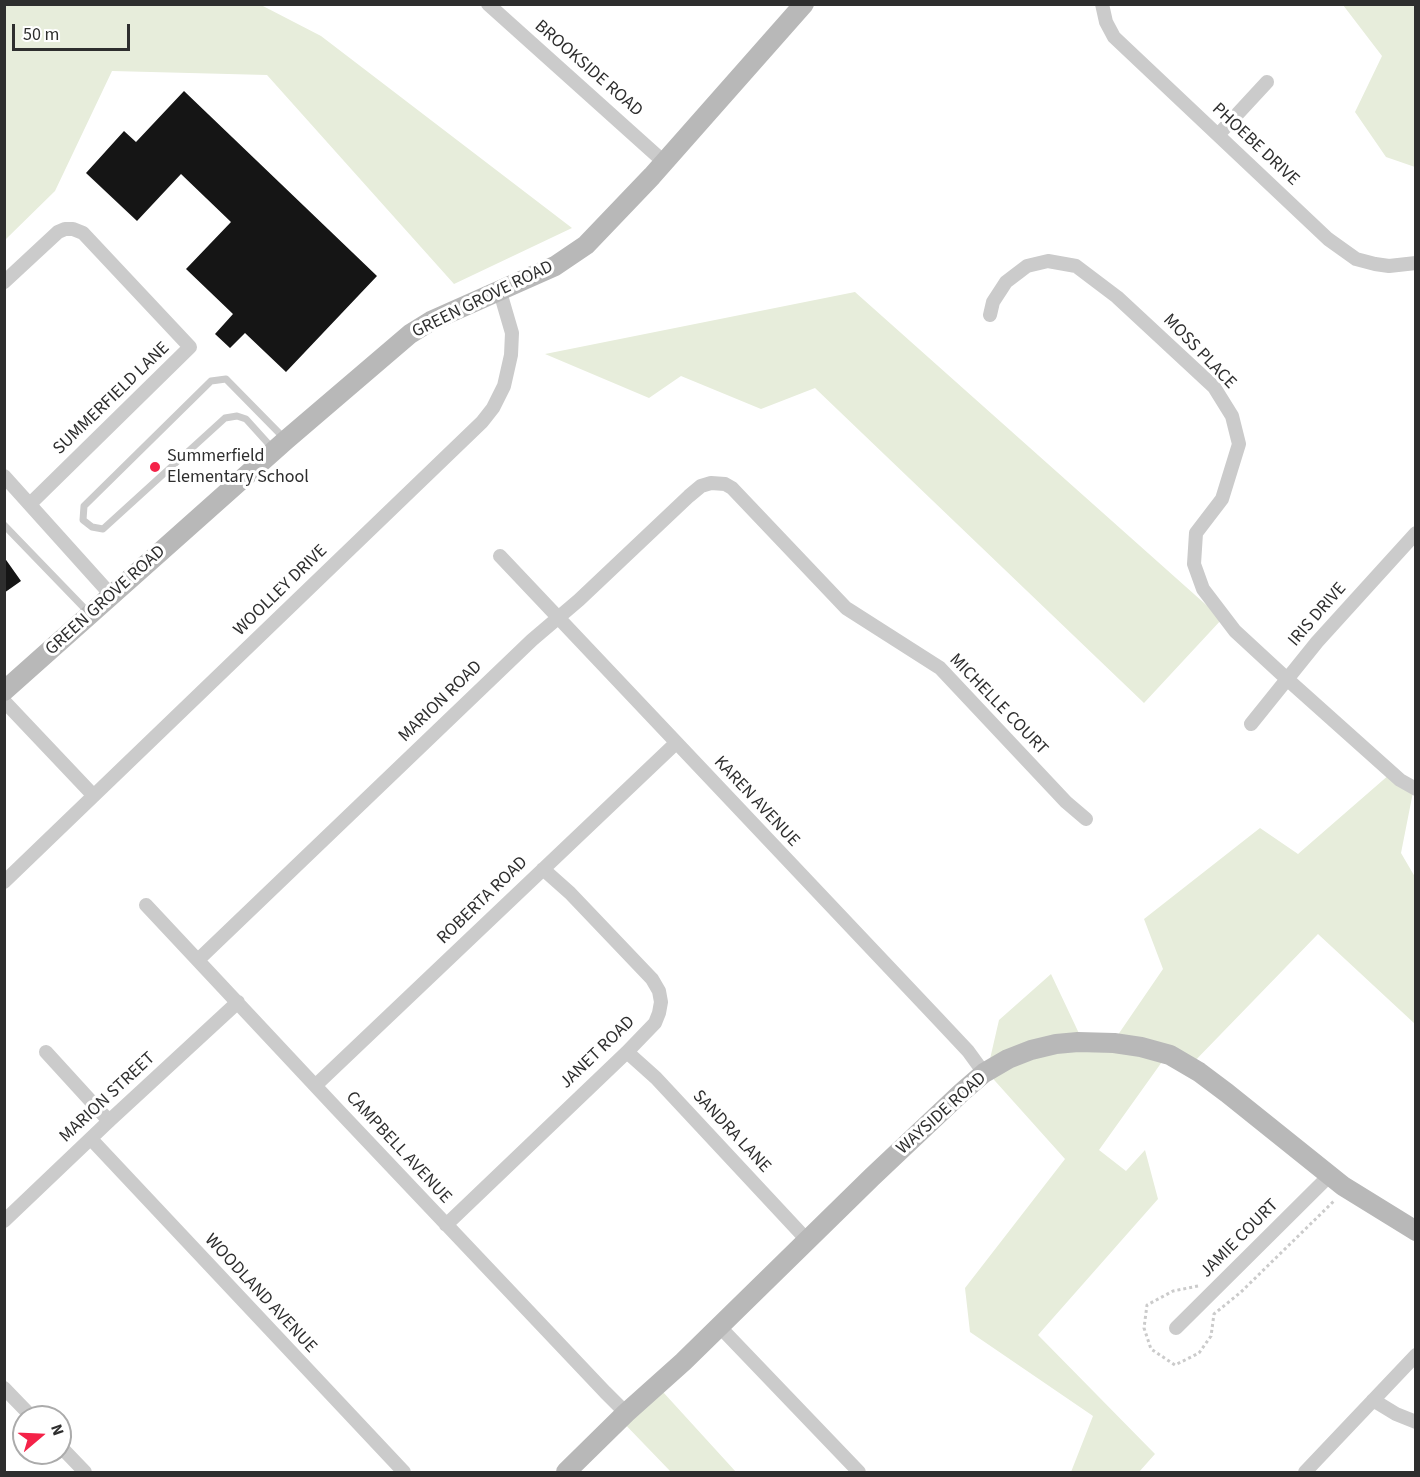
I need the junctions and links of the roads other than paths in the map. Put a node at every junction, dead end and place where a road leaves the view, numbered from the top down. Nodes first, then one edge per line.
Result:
1 (488, 4) edge
2 (804, 4) edge
3 (1102, 4) edge
4 (1267, 82) dead end
5 (1218, 135) junction
6 (664, 162) junction
7 (1416, 263) edge
8 (4, 282) edge
9 (500, 292) junction
10 (990, 315) dead end
11 (280, 445) junction
12 (4, 476) edge
13 (718, 483) joint
14 (30, 504) junction
15 (4, 525) edge
16 (1416, 533) edge
17 (500, 556) dead end
18 (112, 596) junction
19 (91, 614) junction
20 (558, 617) junction
21 (1287, 679) junction
22 (4, 692) edge
23 (4, 700) edge
24 (1251, 724) dead end
25 (676, 743) junction
26 (1416, 789) edge
27 (93, 795) junction
28 (1086, 819) dead end
29 (543, 869) junction
30 (4, 882) edge
31 (146, 905) dead end
32 (198, 960) junction
33 (238, 1002) junction
34 (46, 1052) dead end
35 (627, 1052) junction
36 (984, 1073) junction
37 (316, 1085) junction
38 (109, 1121) junction
39 (91, 1139) junction
40 (1329, 1176) junction
41 (4, 1221) edge
42 (446, 1224) junction
43 (1416, 1231) edge
44 (807, 1239) junction
45 (719, 1326) junction
46 (1176, 1328) dead end
47 (1416, 1355) edge
48 (4, 1388) edge
49 (1373, 1400) junction
50 (20, 1405) edge
51 (626, 1413) junction
52 (1416, 1422) edge
53 (72, 1459) edge
54 (85, 1473) edge
55 (404, 1473) edge
56 (566, 1473) edge
57 (859, 1473) edge
58 (1305, 1473) edge

1 - 6 street, BROOKSIDE ROAD
2 - 6 street, GREEN GROVE ROAD
3 - 5 street, PHOEBE DRIVE
4 - 5 street
5 - 7 street, PHOEBE DRIVE
6 - 9 street, GREEN GROVE ROAD
8 - 14 street, SUMMERFIELD LANE
9 - 11 street, GREEN GROVE ROAD
9 - 27 street, WOOLLEY DRIVE
10 - 21 street, MOSS PLACE
11 - 11 lane
11 - 18 street, GREEN GROVE ROAD
12 - 14 street
13 - 20 street, MARION ROAD
13 - 28 street, MICHELLE COURT
14 - 18 street
15 - 19 lane
16 - 21 street, IRIS DRIVE
17 - 20 street, KAREN AVENUE
18 - 19 street, GREEN GROVE ROAD
19 - 22 street, GREEN GROVE ROAD
20 - 25 street, KAREN AVENUE
20 - 32 street, MARION ROAD
21 - 24 street, IRIS DRIVE
21 - 26 street, MOSS PLACE
23 - 27 street
25 - 29 street, ROBERTA ROAD
25 - 36 street, KAREN AVENUE
27 - 30 street, WOOLLEY DRIVE
29 - 35 street, JANET ROAD
29 - 37 street, ROBERTA ROAD
31 - 32 street, CAMPBELL AVENUE
32 - 33 street, CAMPBELL AVENUE
33 - 37 street, CAMPBELL AVENUE
33 - 38 street, MARION STREET
34 - 38 street
35 - 42 street, JANET ROAD
35 - 44 street, SANDRA LANE
36 - 40 street, WAYSIDE ROAD
36 - 44 street, WAYSIDE ROAD
37 - 42 street, CAMPBELL AVENUE
38 - 39 street, MARION STREET
39 - 41 street, MARION STREET
39 - 55 street, WOODLAND AVENUE
40 - 43 street, WAYSIDE ROAD
40 - 46 street, JAMIE COURT
42 - 51 street, CAMPBELL AVENUE
44 - 45 street, WAYSIDE ROAD
45 - 51 street, WAYSIDE ROAD
45 - 57 street
47 - 49 street
48 - 50 street
49 - 52 street
49 - 58 street
51 - 56 street, WAYSIDE ROAD
53 - 54 street

